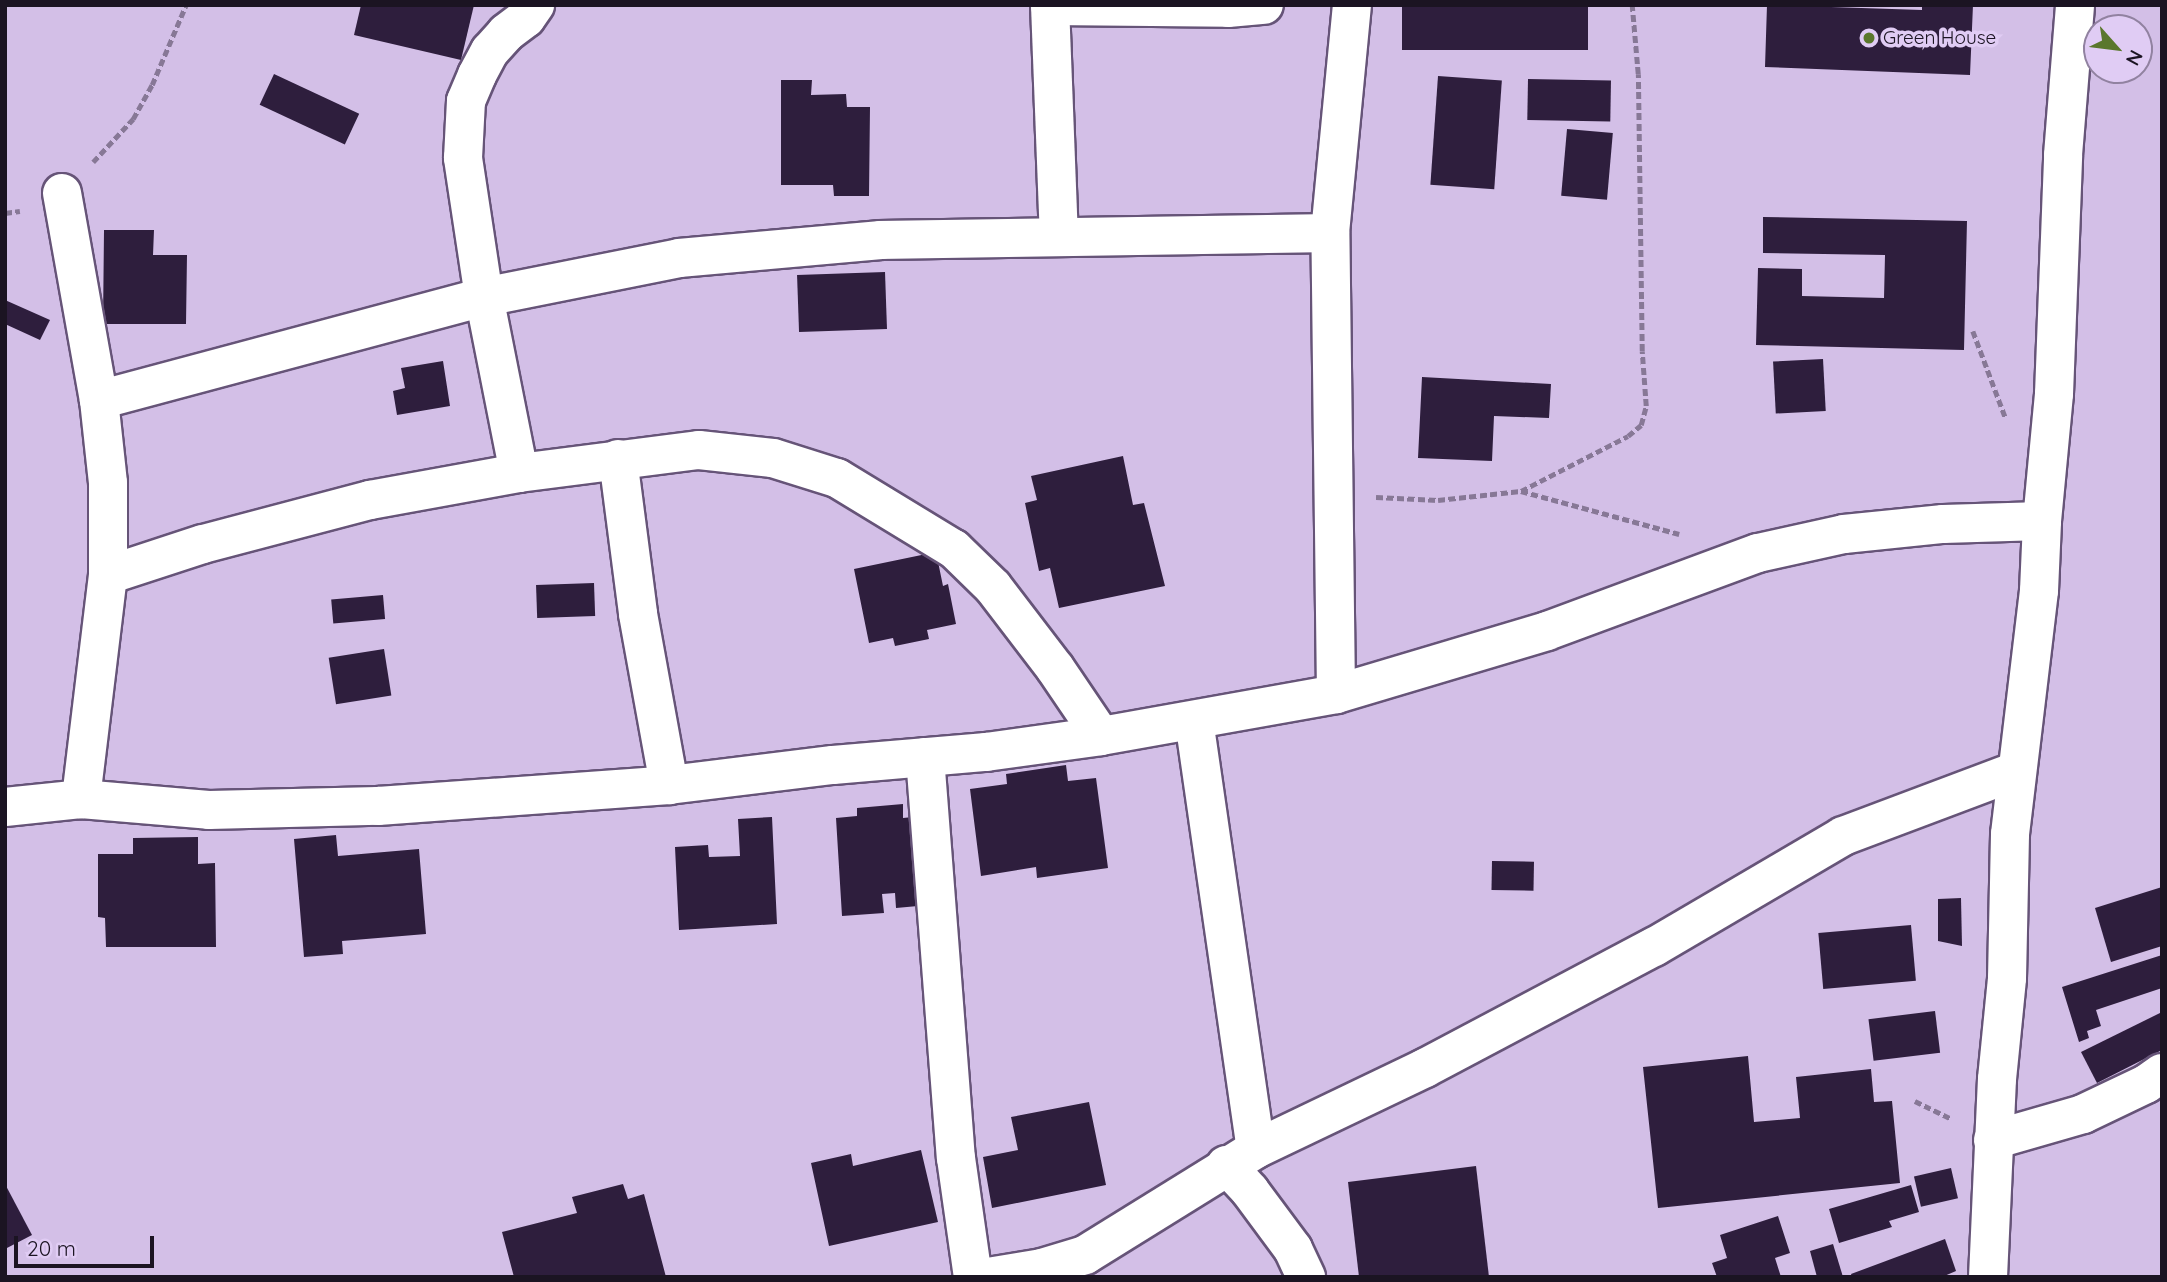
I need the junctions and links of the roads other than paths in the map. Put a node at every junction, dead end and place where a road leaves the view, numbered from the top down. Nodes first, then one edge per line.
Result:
1 (535, 5) edge
2 (1264, 5) edge
3 (1352, 5) edge
4 (2075, 5) edge
5 (1050, 6) edge
6 (62, 193) road end
7 (1330, 233) junction
8 (1059, 237) junction
9 (484, 297) junction
10 (99, 400) junction
11 (618, 459) junction
12 (519, 473) junction
13 (2042, 521) junction
14 (108, 575) junction
15 (1336, 694) junction
16 (1194, 720) junction
17 (1101, 736) junction
18 (925, 757) junction
19 (2016, 771) junction
20 (668, 785) junction
21 (80, 799) junction
22 (5, 807) edge
23 (2162, 1073) edge
24 (1993, 1140) junction
25 (1241, 1157) junction
26 (1076, 1266) edge
27 (973, 1277) edge
28 (988, 1277) edge
29 (1306, 1277) edge
30 (1988, 1277) edge

1 - 9 street
2 - 5 street
3 - 7 street
4 - 13 street
5 - 8 street
6 - 10 street
7 - 8 street
7 - 15 street
8 - 9 street
9 - 10 street
9 - 12 street
10 - 14 street
11 - 12 street
11 - 17 street
11 - 20 street
12 - 14 street
13 - 15 street
13 - 19 street
14 - 21 street
15 - 16 street
16 - 17 street
16 - 25 street
17 - 18 street
18 - 20 street
18 - 27 street
19 - 24 street
19 - 25 street
20 - 21 street
21 - 22 street
23 - 24 street
24 - 30 street
25 - 26 street
25 - 29 street
26 - 28 street

